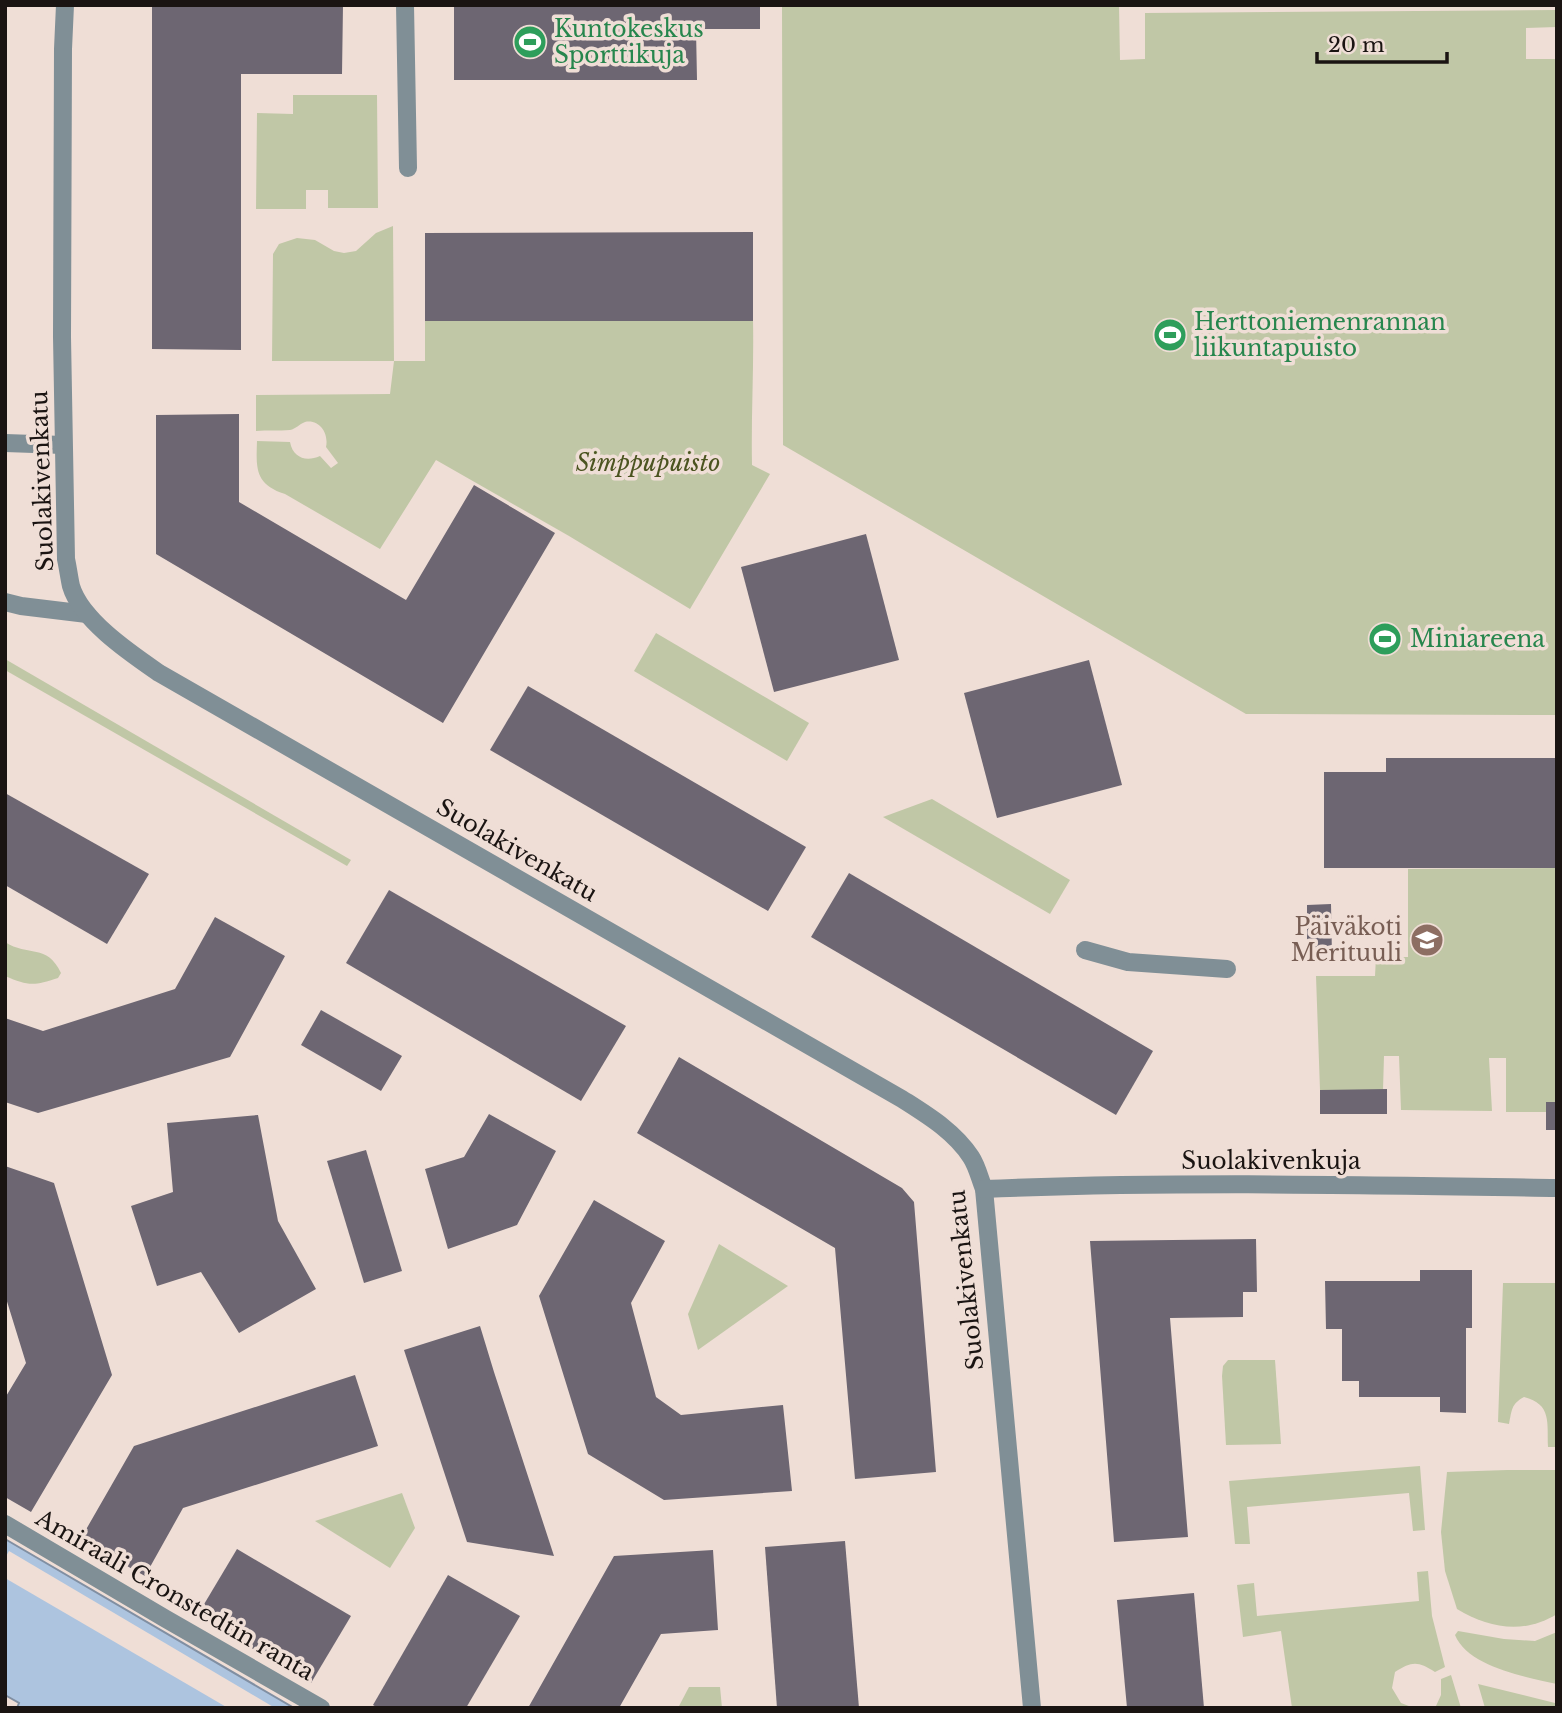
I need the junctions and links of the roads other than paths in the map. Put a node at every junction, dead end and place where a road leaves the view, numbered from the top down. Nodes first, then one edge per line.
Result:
1 (65, 5) edge
2 (405, 5) edge
3 (408, 168) dead end
4 (5, 443) edge
5 (63, 445) junction
6 (5, 602) edge
7 (87, 614) junction
8 (1085, 950) dead end
9 (1227, 968) dead end
10 (1557, 1188) edge
11 (985, 1189) junction
12 (5, 1524) edge
13 (321, 1708) edge
14 (1032, 1708) edge

1 - 5 street, Suolakivenkatu
2 - 3 street
4 - 5 street
5 - 7 street, Suolakivenkatu
6 - 7 street
7 - 11 street, Suolakivenkatu
8 - 9 street
10 - 11 street, Suolakivenkuja
11 - 14 street, Suolakivenkatu
12 - 13 street, Amiraali Cronstedtin ranta

